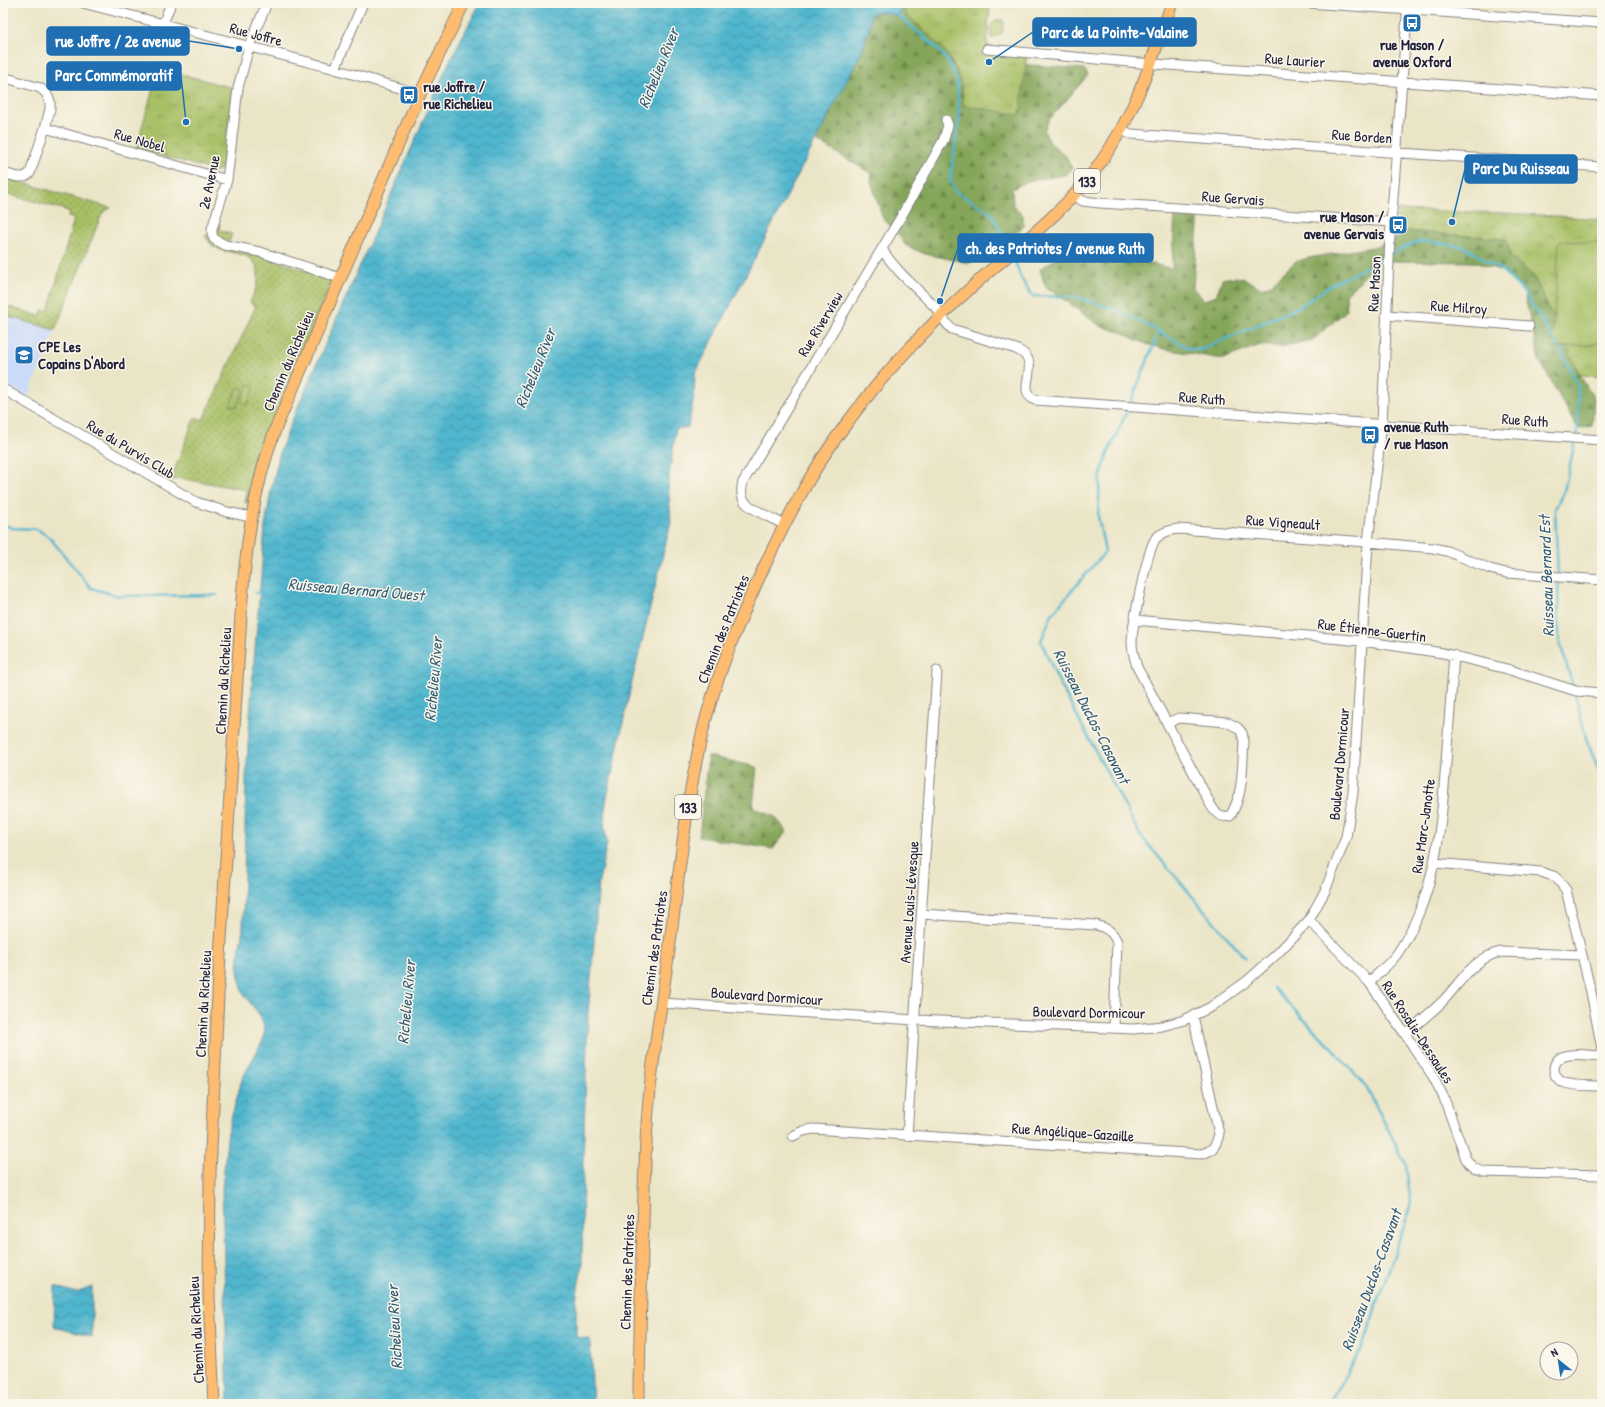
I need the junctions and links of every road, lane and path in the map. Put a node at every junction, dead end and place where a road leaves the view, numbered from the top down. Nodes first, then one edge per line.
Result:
1 (83, 3) edge
2 (171, 3) edge
3 (267, 3) edge
4 (363, 3) edge
5 (464, 3) edge
6 (1172, 3) edge
7 (1308, 3) edge
8 (1408, 6) edge
9 (163, 24) junction
10 (1602, 24) edge
11 (248, 46) junction
12 (987, 49) dead end
13 (1150, 64) junction
14 (336, 70) junction
15 (3, 77) edge
16 (1403, 81) junction
17 (420, 94) junction
18 (1602, 96) edge
19 (946, 120) dead end
20 (45, 128) junction
21 (1121, 130) junction
22 (1398, 152) junction
23 (1602, 167) edge
24 (3, 173) edge
25 (227, 180) junction
26 (1074, 196) junction
27 (1392, 227) junction
28 (882, 249) junction
29 (340, 278) junction
30 (1386, 315) junction
31 (941, 316) junction
32 (1528, 326) dead end
33 (3, 389) edge
34 (1382, 424) junction
35 (1602, 440) edge
36 (251, 517) junction
37 (785, 525) junction
38 (1368, 542) junction
39 (1602, 580) edge
40 (1135, 620) junction
41 (1362, 641) junction
42 (1454, 655) junction
43 (937, 671) dead end
44 (1602, 693) edge
45 (1167, 723) junction
46 (1435, 863) junction
47 (922, 914) junction
48 (1308, 920) junction
49 (1582, 955) junction
50 (1369, 982) junction
51 (662, 1003) junction
52 (1193, 1016) junction
53 (915, 1020) junction
54 (1114, 1028) junction
55 (1405, 1034) junction
56 (1602, 1049) edge
57 (1602, 1056) edge
58 (1602, 1086) edge
59 (793, 1136) dead end
60 (907, 1136) junction
61 (1602, 1175) edge
62 (214, 1404) edge
63 (639, 1404) edge

1 - 9 street, Rue Joffre
2 - 9 street
3 - 11 street, 2e Avenue
4 - 14 street
5 - 17 main road, Chemin du Richelieu
6 - 13 main road, Chemin des Patriotes / 133
7 - 8 street
8 - 10 street
8 - 16 street, Rue Mason
9 - 11 street, Rue Joffre
11 - 14 street, Rue Joffre
11 - 25 street, 2e Avenue
12 - 13 street, Rue Laurier
13 - 16 street, Rue Laurier
13 - 21 main road, Chemin des Patriotes / 133
14 - 17 street, Rue Joffre
15 - 20 street
16 - 18 street, Rue Laurier
16 - 22 street, Rue Mason
17 - 29 main road, Chemin du Richelieu
19 - 28 street, Rue Riverview
20 - 24 street
20 - 25 street, Rue Nobel
21 - 22 street, Rue Borden
21 - 26 main road, Chemin des Patriotes / 133
22 - 23 street, Rue Borden
22 - 27 street, Rue Mason
25 - 29 street, 2e Avenue
26 - 27 street, Rue Gervais
26 - 31 main road, Chemin des Patriotes / 133
27 - 30 street, Rue Mason
28 - 31 street, Rue Ruth
28 - 37 street, Rue Riverview
29 - 36 main road, Chemin du Richelieu
30 - 32 street, Rue Milroy
30 - 34 street, Rue Mason
31 - 34 street, Rue Ruth
31 - 37 main road, Chemin des Patriotes / 133
33 - 36 street, Rue du Purvis Club
34 - 35 street, Rue Ruth
34 - 38 street, Rue Mason
36 - 62 main road, Chemin du Richelieu
37 - 51 main road, Chemin des Patriotes / 133
38 - 39 street, Rue Vigneault
38 - 40 street, Rue Vigneault
38 - 41 street, Boulevard Dormicour
40 - 41 street, Rue Étienne-Guertin
40 - 45 street, Rue Vigneault
41 - 42 street, Rue Étienne-Guertin
41 - 48 street, Boulevard Dormicour
42 - 44 street, Rue Étienne-Guertin
42 - 46 street, Rue Marc-Janotte
43 - 47 street, Avenue Louis-Lévesque
45 - 45 street, Rue Vigneault
46 - 49 street
46 - 50 street, Rue Marc-Janotte
47 - 53 street, Avenue Louis-Lévesque
47 - 54 street
48 - 50 street, Rue Rosalie-Dessaules
48 - 52 street, Boulevard Dormicour
49 - 55 street
49 - 56 street
50 - 55 street, Rue Rosalie-Dessaules
51 - 53 street, Boulevard Dormicour
51 - 63 main road, Chemin des Patriotes / 133
52 - 54 street, Boulevard Dormicour
52 - 60 street, Rue Angélique-Gazaille
53 - 54 street, Boulevard Dormicour
53 - 60 street, Avenue Louis-Lévesque
55 - 61 street, Rue Rosalie-Dessaules
57 - 58 street
59 - 60 street, Rue Angélique-Gazaille

